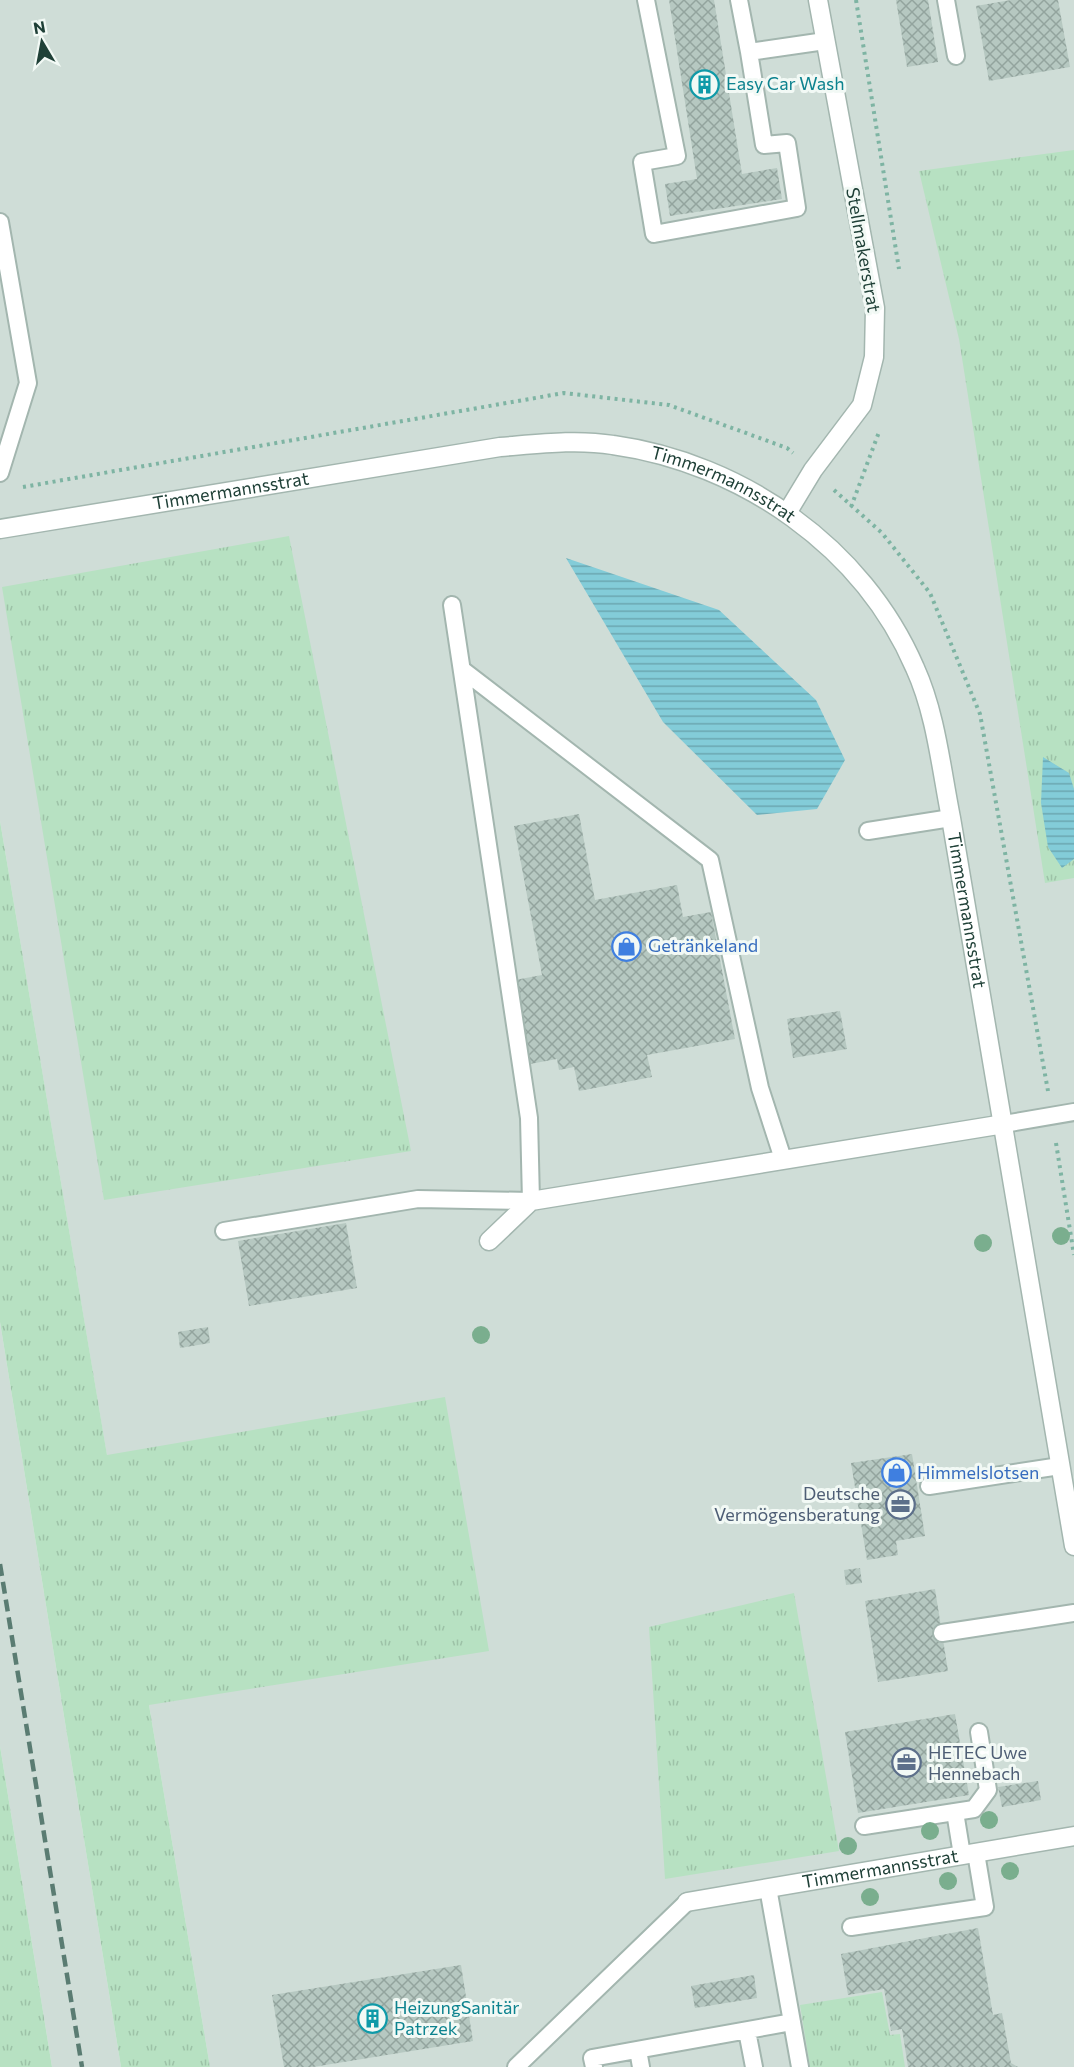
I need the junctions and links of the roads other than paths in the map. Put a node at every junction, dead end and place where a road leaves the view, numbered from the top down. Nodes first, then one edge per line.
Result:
1 (646, 0) edge
2 (739, 0) edge
3 (818, 0) edge
4 (946, 0) edge
5 (825, 41) junction
6 (749, 52) junction
7 (956, 57) dead end
8 (0, 222) edge
9 (0, 473) edge
10 (787, 513) junction
11 (0, 529) edge
12 (452, 605) dead end
13 (464, 671) junction
14 (951, 818) junction
15 (868, 831) dead end
16 (1074, 1112) edge
17 (1004, 1124) junction
18 (783, 1159) junction
19 (531, 1201) junction
20 (224, 1231) dead end
21 (489, 1241) dead end
22 (1060, 1466) junction
23 (929, 1486) dead end
24 (1074, 1546) edge
25 (1074, 1613) edge
26 (942, 1633) dead end
27 (979, 1732) dead end
28 (955, 1812) junction
29 (864, 1826) dead end
30 (1074, 1836) edge
31 (969, 1854) junction
32 (768, 1888) junction
33 (687, 1902) joint
34 (851, 1928) dead end
35 (792, 2022) junction
36 (747, 2031) junction
37 (638, 2050) junction
38 (516, 2067) edge
39 (594, 2067) edge
40 (641, 2067) edge
41 (754, 2067) edge
42 (801, 2067) edge

1 - 6 lane
2 - 6 lane
3 - 5 street, Stellmakerstrat
4 - 7 lane
5 - 6 lane
5 - 10 street, Stellmakerstrat
8 - 9 lane
10 - 11 street, Timmermannsstrat
10 - 14 street, Timmermannsstrat
12 - 13 lane
13 - 18 lane
13 - 19 lane
14 - 15 lane
14 - 17 street, Timmermannsstrat
16 - 17 lane
17 - 18 street
17 - 22 street, Timmermannsstrat
18 - 19 street
19 - 20 lane
19 - 21 street
22 - 23 lane
22 - 24 street, Timmermannsstrat
25 - 26 lane
27 - 28 lane
28 - 29 lane
28 - 31 lane
30 - 31 street, Timmermannsstrat
31 - 32 street, Timmermannsstrat
31 - 34 lane
32 - 33 street, Timmermannsstrat
32 - 35 lane
33 - 38 lane
35 - 36 lane
35 - 42 lane
36 - 37 lane
36 - 41 lane
37 - 39 lane
37 - 40 lane

